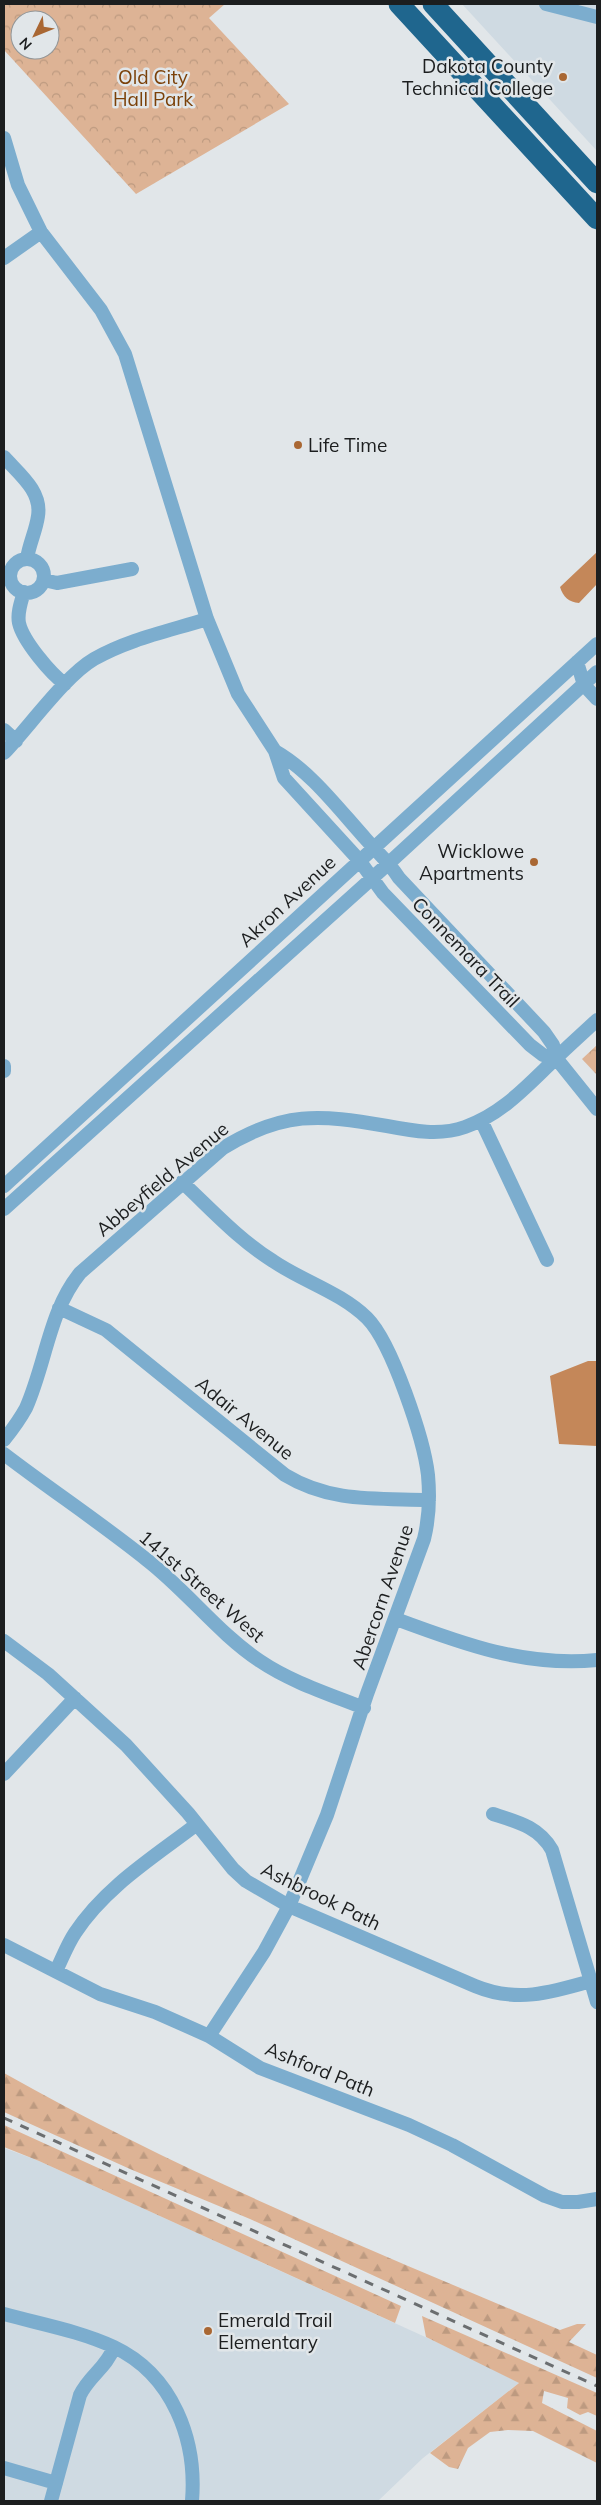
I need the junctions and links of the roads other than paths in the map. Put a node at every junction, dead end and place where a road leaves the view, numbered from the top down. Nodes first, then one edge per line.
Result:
1 (433, 4) edge
2 (546, 4) edge
3 (405, 10) edge
4 (597, 17) edge
5 (4, 138) edge
6 (577, 160) junction
7 (597, 182) edge
8 (597, 219) edge
9 (41, 232) junction
10 (4, 258) edge
11 (4, 457) edge
12 (27, 559) junction
13 (132, 569) dead end
14 (7, 574) edge
15 (44, 580) junction
16 (24, 592) junction
17 (207, 619) junction
18 (597, 644) edge
19 (577, 662) junction
20 (597, 672) edge
21 (66, 684) junction
22 (584, 684) junction
23 (597, 699) edge
24 (4, 730) edge
25 (16, 741) junction
26 (275, 751) junction
27 (4, 753) edge
28 (373, 847) junction
29 (359, 860) junction
30 (390, 863) junction
31 (372, 878) junction
32 (597, 1020) edge
33 (556, 1058) junction
34 (4, 1066) edge
35 (4, 1070) edge
36 (597, 1109) edge
37 (482, 1120) junction
38 (182, 1182) junction
39 (4, 1186) edge
40 (4, 1210) edge
41 (547, 1260) dead end
42 (59, 1308) junction
43 (4, 1440) edge
44 (4, 1454) edge
45 (429, 1500) junction
46 (396, 1619) junction
47 (4, 1641) edge
48 (597, 1660) edge
49 (74, 1698) junction
50 (364, 1708) junction
51 (4, 1774) edge
52 (494, 1814) dead end
53 (197, 1824) junction
54 (289, 1906) junction
55 (4, 1946) edge
56 (56, 1971) junction
57 (591, 1981) junction
58 (597, 2002) edge
59 (209, 2036) junction
60 (597, 2199) edge
61 (4, 2314) edge
62 (114, 2347) junction
63 (4, 2468) edge
64 (56, 2483) junction
65 (51, 2501) edge
66 (192, 2501) edge

1 - 6 highway
2 - 4 street
3 - 6 highway
3 - 8 highway
5 - 9 street
6 - 7 highway
9 - 10 street
9 - 17 street
11 - 12 street
12 - 14 street
12 - 15 street
13 - 15 street
14 - 16 street
15 - 16 street
16 - 21 street
17 - 21 street
17 - 26 street
18 - 19 street, Akron Avenue
19 - 22 street
19 - 28 street, Akron Avenue
20 - 22 street, Akron Avenue
21 - 25 street
22 - 23 street
22 - 30 street, Akron Avenue
24 - 25 street
25 - 27 street
26 - 28 street, Connemara Trail
26 - 29 street, Connemara Trail
28 - 29 street, Akron Avenue
28 - 30 street, Connemara Trail
29 - 31 street, Connemara Trail
29 - 39 street, Akron Avenue
30 - 31 street, Akron Avenue
30 - 33 street, Connemara Trail
31 - 33 street, Connemara Trail
31 - 40 street, Akron Avenue
32 - 33 street, Abbeyfield Avenue
33 - 36 street, Connemara Trail
33 - 37 street, Abbeyfield Avenue
34 - 35 street
37 - 38 street, Abbeyfield Avenue
37 - 41 street
38 - 42 street, Abbeyfield Avenue
38 - 45 street, Abercorn Avenue
42 - 43 street, Abbeyfield Avenue
42 - 45 street, Adair Avenue
44 - 50 street, 141st Street West
45 - 46 street, Abercorn Avenue
46 - 48 street
46 - 50 street, Abercorn Avenue
47 - 49 street, Ashbrook Path
49 - 51 street
49 - 53 street, Ashbrook Path
50 - 54 street, Abercorn Avenue
52 - 57 street
53 - 54 street, Ashbrook Path
53 - 56 street
54 - 57 street, Ashbrook Path
54 - 59 street, Abercorn Avenue
55 - 56 street, Ashford Path
56 - 59 street, Ashford Path
57 - 58 street
59 - 60 street, Ashford Path
61 - 62 street
62 - 64 street
62 - 66 street
63 - 64 street
64 - 65 street

